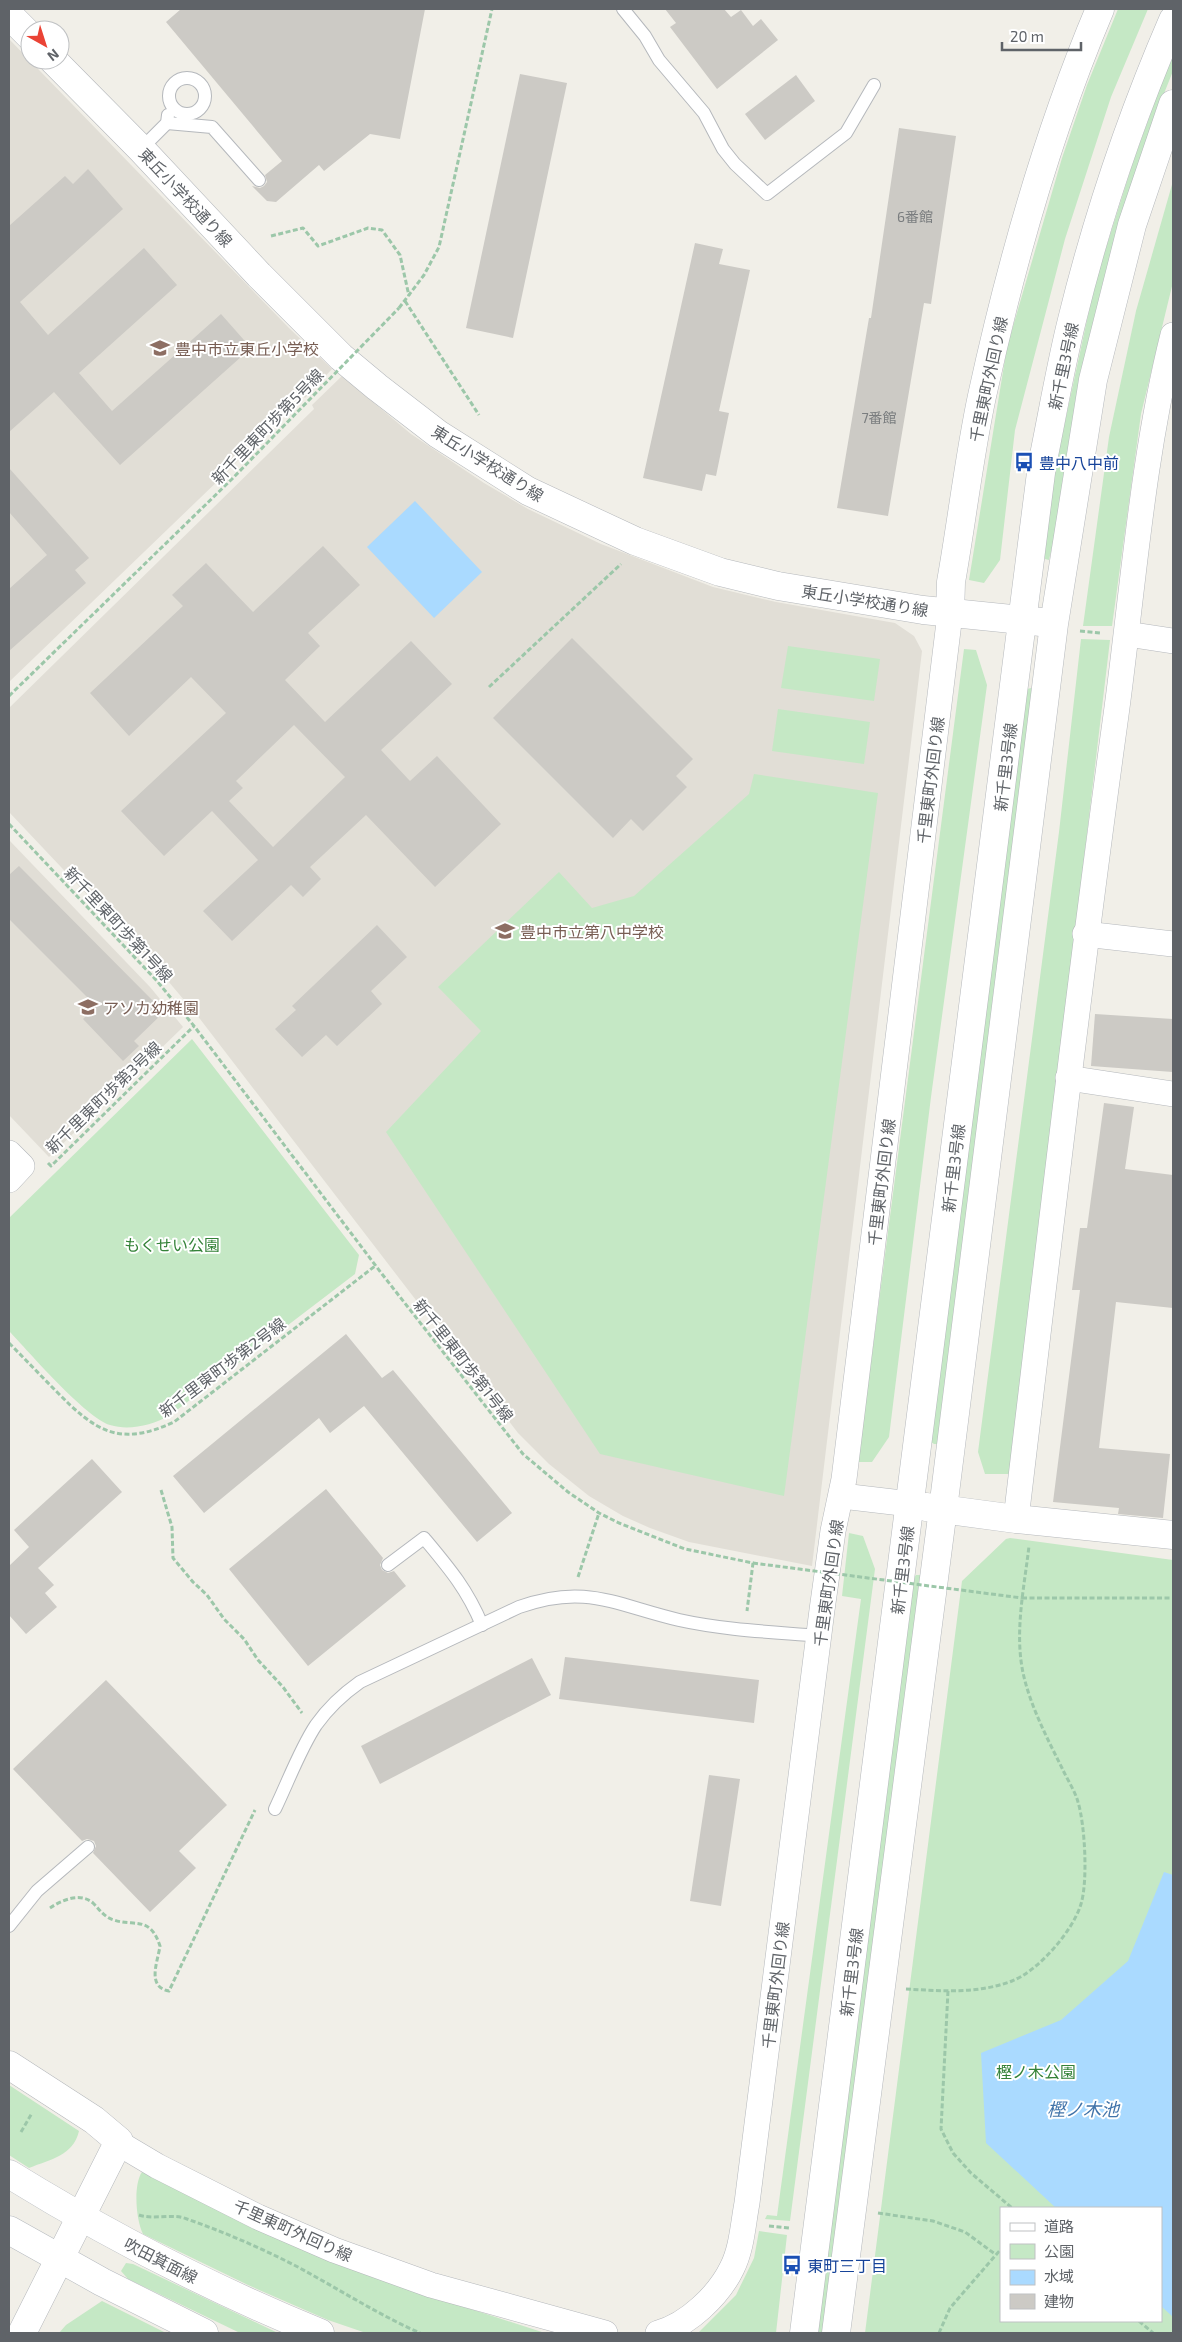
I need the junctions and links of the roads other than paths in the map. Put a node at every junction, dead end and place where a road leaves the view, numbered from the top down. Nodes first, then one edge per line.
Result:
1 (622, 9) edge
2 (1100, 9) edge
3 (9, 15) edge
4 (1173, 20) edge
5 (20, 26) edge
6 (63, 70) edge
7 (874, 85) dead end
8 (206, 95) junction
9 (169, 98) junction
10 (1173, 104) edge
11 (167, 123) junction
12 (212, 127) junction
13 (141, 149) junction
14 (259, 180) dead end
15 (1173, 335) edge
16 (1170, 360) edge
17 (950, 614) junction
18 (1022, 620) junction
19 (1054, 624) junction
20 (1127, 634) junction
21 (1173, 641) edge
22 (1085, 934) junction
23 (1173, 944) edge
24 (1068, 1078) junction
25 (1173, 1094) edge
26 (9, 1153) edge
27 (9, 1180) edge
28 (842, 1496) junction
29 (910, 1504) junction
30 (943, 1509) junction
31 (1023, 1528) junction
32 (1173, 1535) edge
33 (388, 1565) dead end
34 (482, 1625) junction
35 (819, 1636) junction
36 (276, 1809) dead end
37 (88, 1847) dead end
38 (9, 1926) edge
39 (9, 2066) edge
40 (119, 2141) junction
41 (9, 2174) edge
42 (79, 2216) junction
43 (9, 2230) edge
44 (58, 2258) junction
45 (22, 2333) edge
46 (204, 2333) edge
47 (320, 2333) edge
48 (605, 2333) edge
49 (658, 2333) edge
50 (804, 2333) edge
51 (836, 2333) edge

1 - 7 lane
2 - 17 street, 千里東町外回り線
3 - 5 street
4 - 18 street, 新千里3号線
6 - 13 street, 東丘小学校通り線
8 - 9 lane
8 - 9 lane
8 - 12 lane
9 - 11 lane
10 - 19 street, 新千里3号線
11 - 12 lane
11 - 13 lane
12 - 14 lane
13 - 17 street, 東丘小学校通り線
15 - 16 street
16 - 20 street
17 - 18 street, 東丘小学校通り線
17 - 28 street, 千里東町外回り線
18 - 19 street, 東丘小学校通り線
18 - 29 street, 新千里3号線
19 - 30 street, 新千里3号線
20 - 21 street
20 - 22 street
22 - 23 street
22 - 24 street
24 - 25 street
24 - 31 street
26 - 27 street
28 - 29 street
28 - 35 street, 千里東町外回り線
29 - 30 street
29 - 50 street, 新千里3号線
30 - 31 street
30 - 51 street, 新千里3号線
31 - 32 street
33 - 34 lane
34 - 35 lane
34 - 36 lane
35 - 49 street, 千里東町外回り線
37 - 38 lane
39 - 40 street, 千里東町外回り線
40 - 42 street
40 - 48 street, 千里東町外回り線
41 - 42 street, 吹田箕面線
42 - 44 street
42 - 47 street, 吹田箕面線
43 - 44 street
44 - 45 street
44 - 46 street

